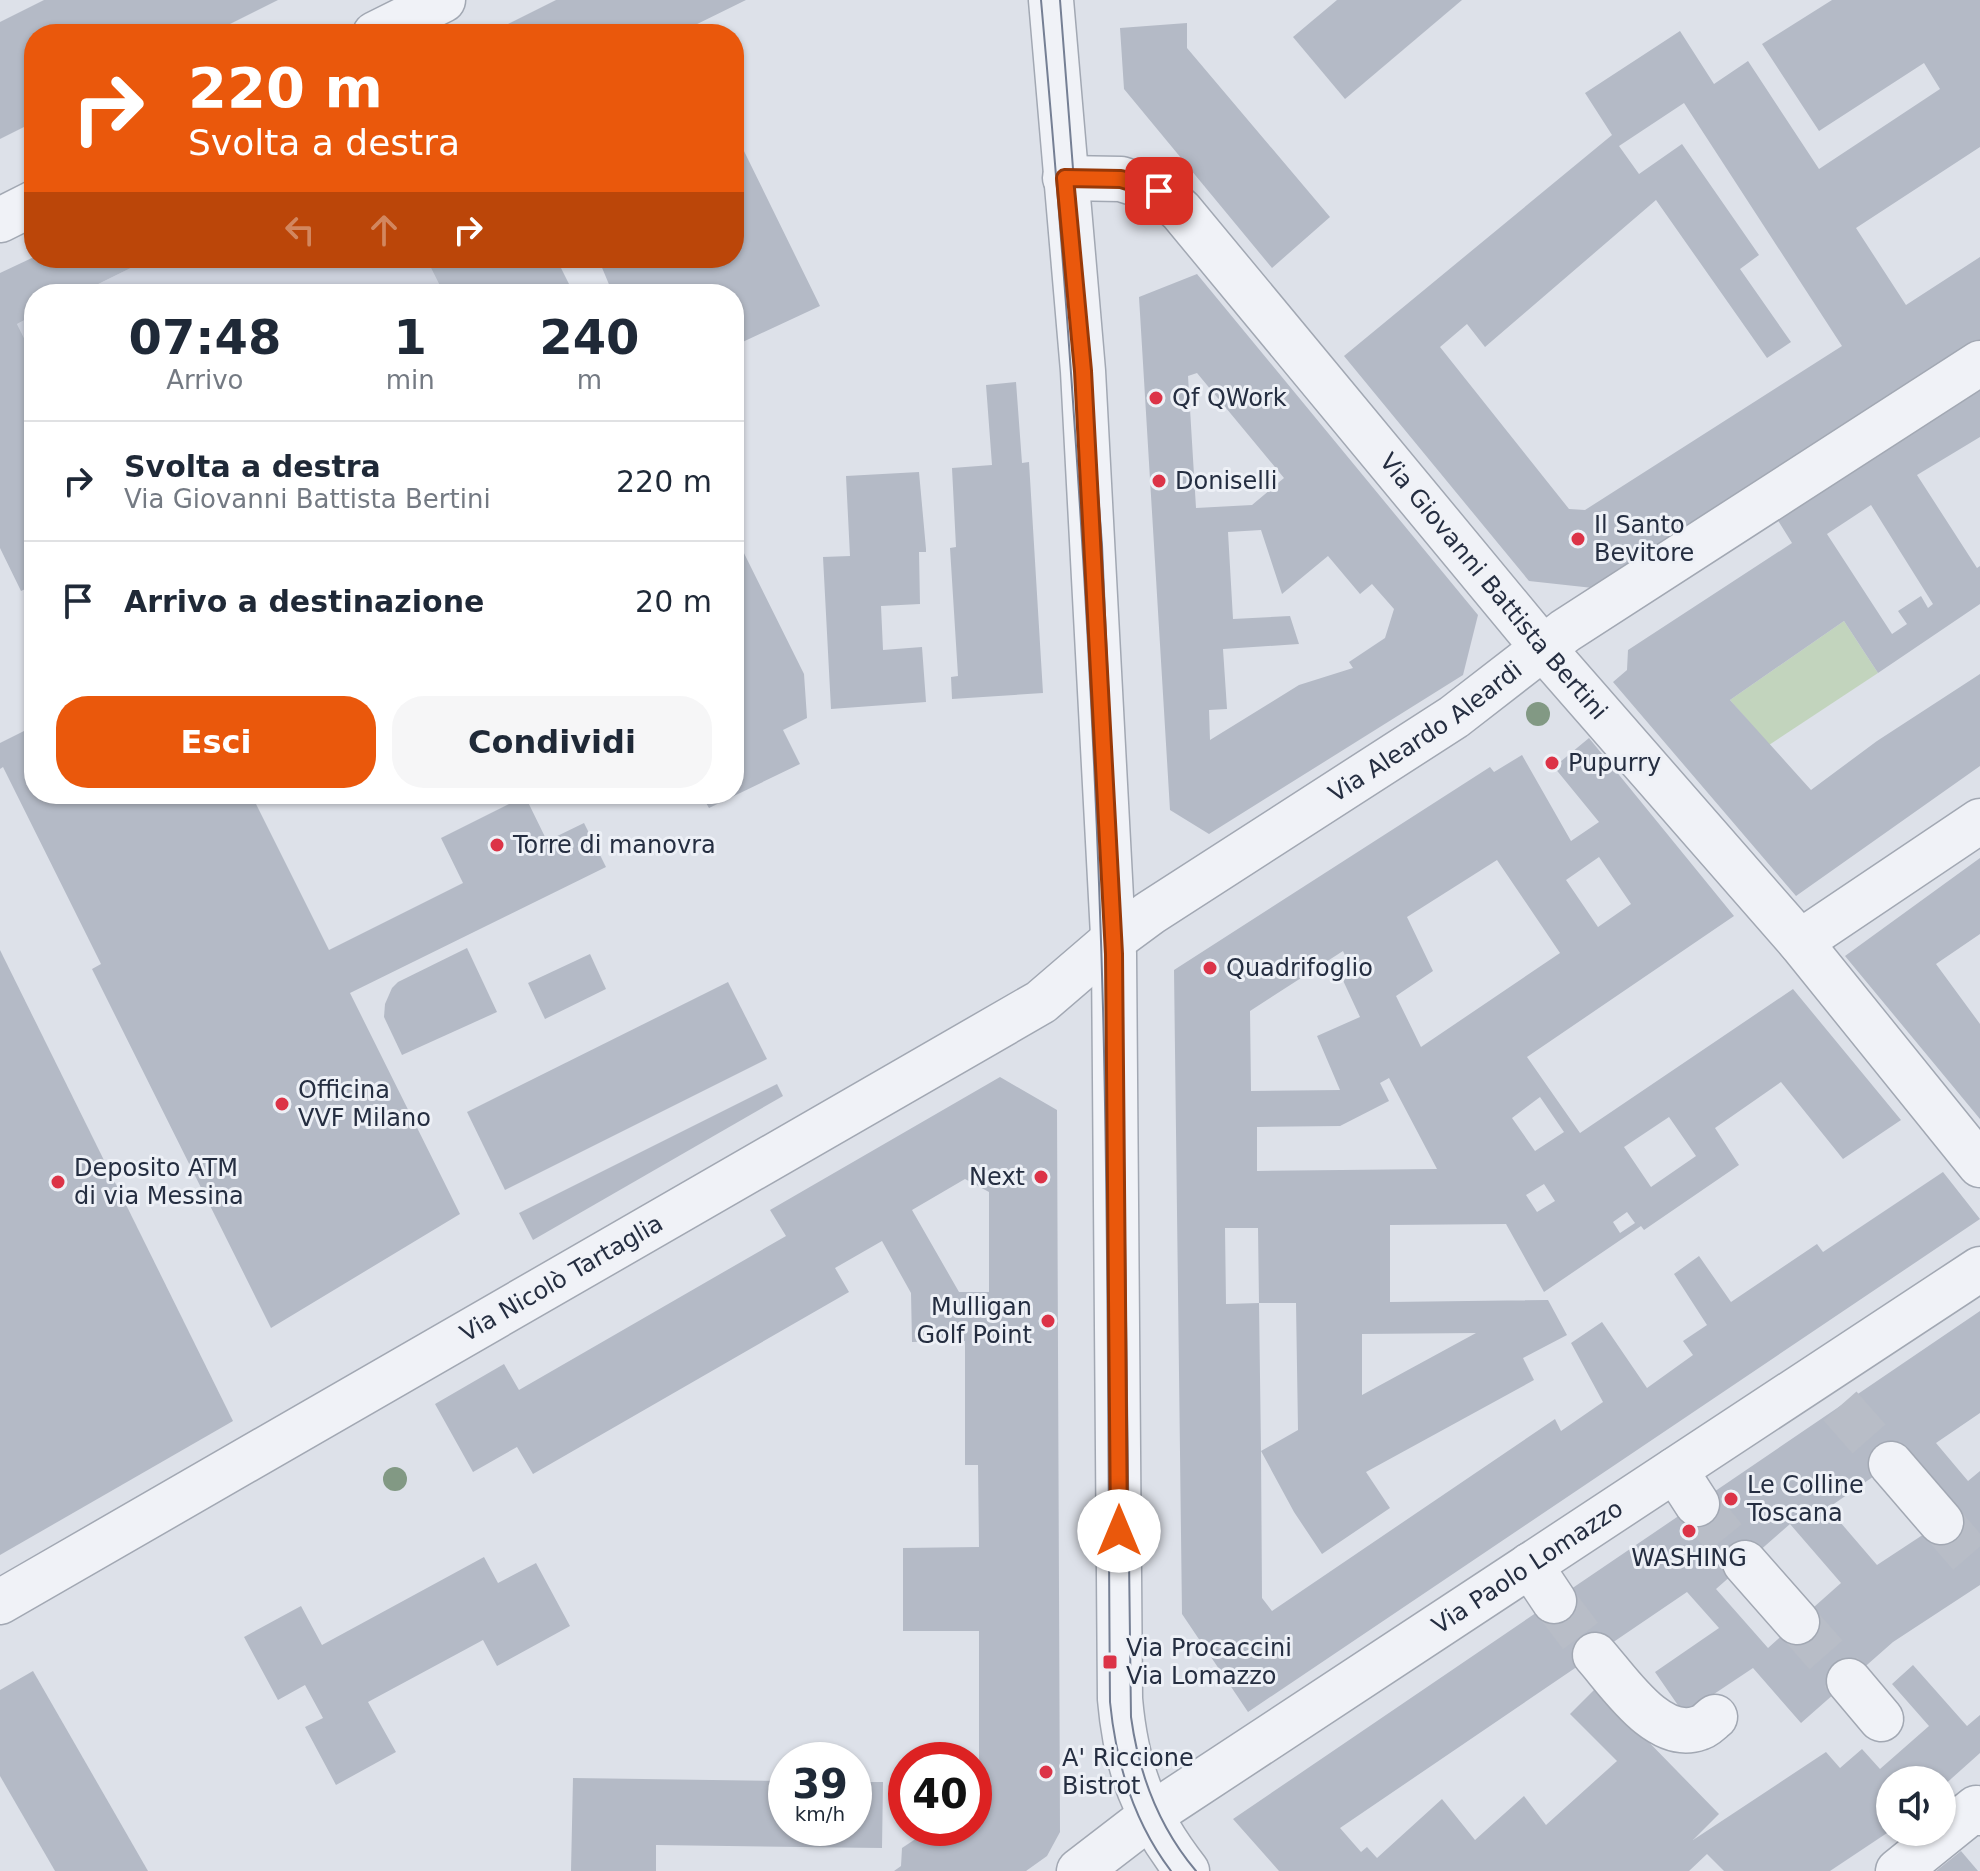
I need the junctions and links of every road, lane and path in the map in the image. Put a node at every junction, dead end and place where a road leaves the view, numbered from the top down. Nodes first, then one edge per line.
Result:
1 (443, 0) edge
2 (1051, 0) edge
3 (395, 24) edge
4 (1065, 178) junction
5 (24, 208) edge
6 (0, 220) edge
7 (1980, 363) edge
8 (1543, 648) junction
9 (1980, 821) edge
10 (1112, 941) junction
11 (1800, 942) junction
12 (1980, 1165) edge
13 (1980, 1269) edge
14 (1891, 1464) tunnel mouth
15 (1941, 1522) tunnel mouth
16 (1745, 1563) tunnel mouth
17 (1530, 1565) junction
18 (1554, 1601) tunnel mouth
19 (0, 1602) edge
20 (1797, 1622) tunnel mouth
21 (1595, 1655) tunnel mouth
22 (1849, 1681) tunnel mouth
23 (1715, 1717) dead end
24 (1881, 1719) dead end
25 (1980, 1813) edge
26 (1150, 1816) junction
27 (1079, 1871) edge
28 (1187, 1871) edge
29 (1898, 1871) edge

1 - 3 street
2 - 4 street
4 - 8 street, Via Giovanni Battista Bertini
4 - 10 street
5 - 6 street
7 - 8 street, Via Aleardo Aleardi
8 - 10 street, Via Aleardo Aleardi
8 - 11 street, Via Giovanni Battista Bertini
9 - 11 street
10 - 19 street, Via Nicolò Tartaglia
10 - 26 street
11 - 12 street, Via Giovanni Battista Bertini
13 - 17 street, Via Paolo Lomazzo
14 - 15 street
16 - 20 street
17 - 18 street
17 - 26 street, Via Paolo Lomazzo
21 - 23 street
22 - 24 street
25 - 29 street
26 - 27 street, Via Paolo Lomazzo
26 - 28 street

